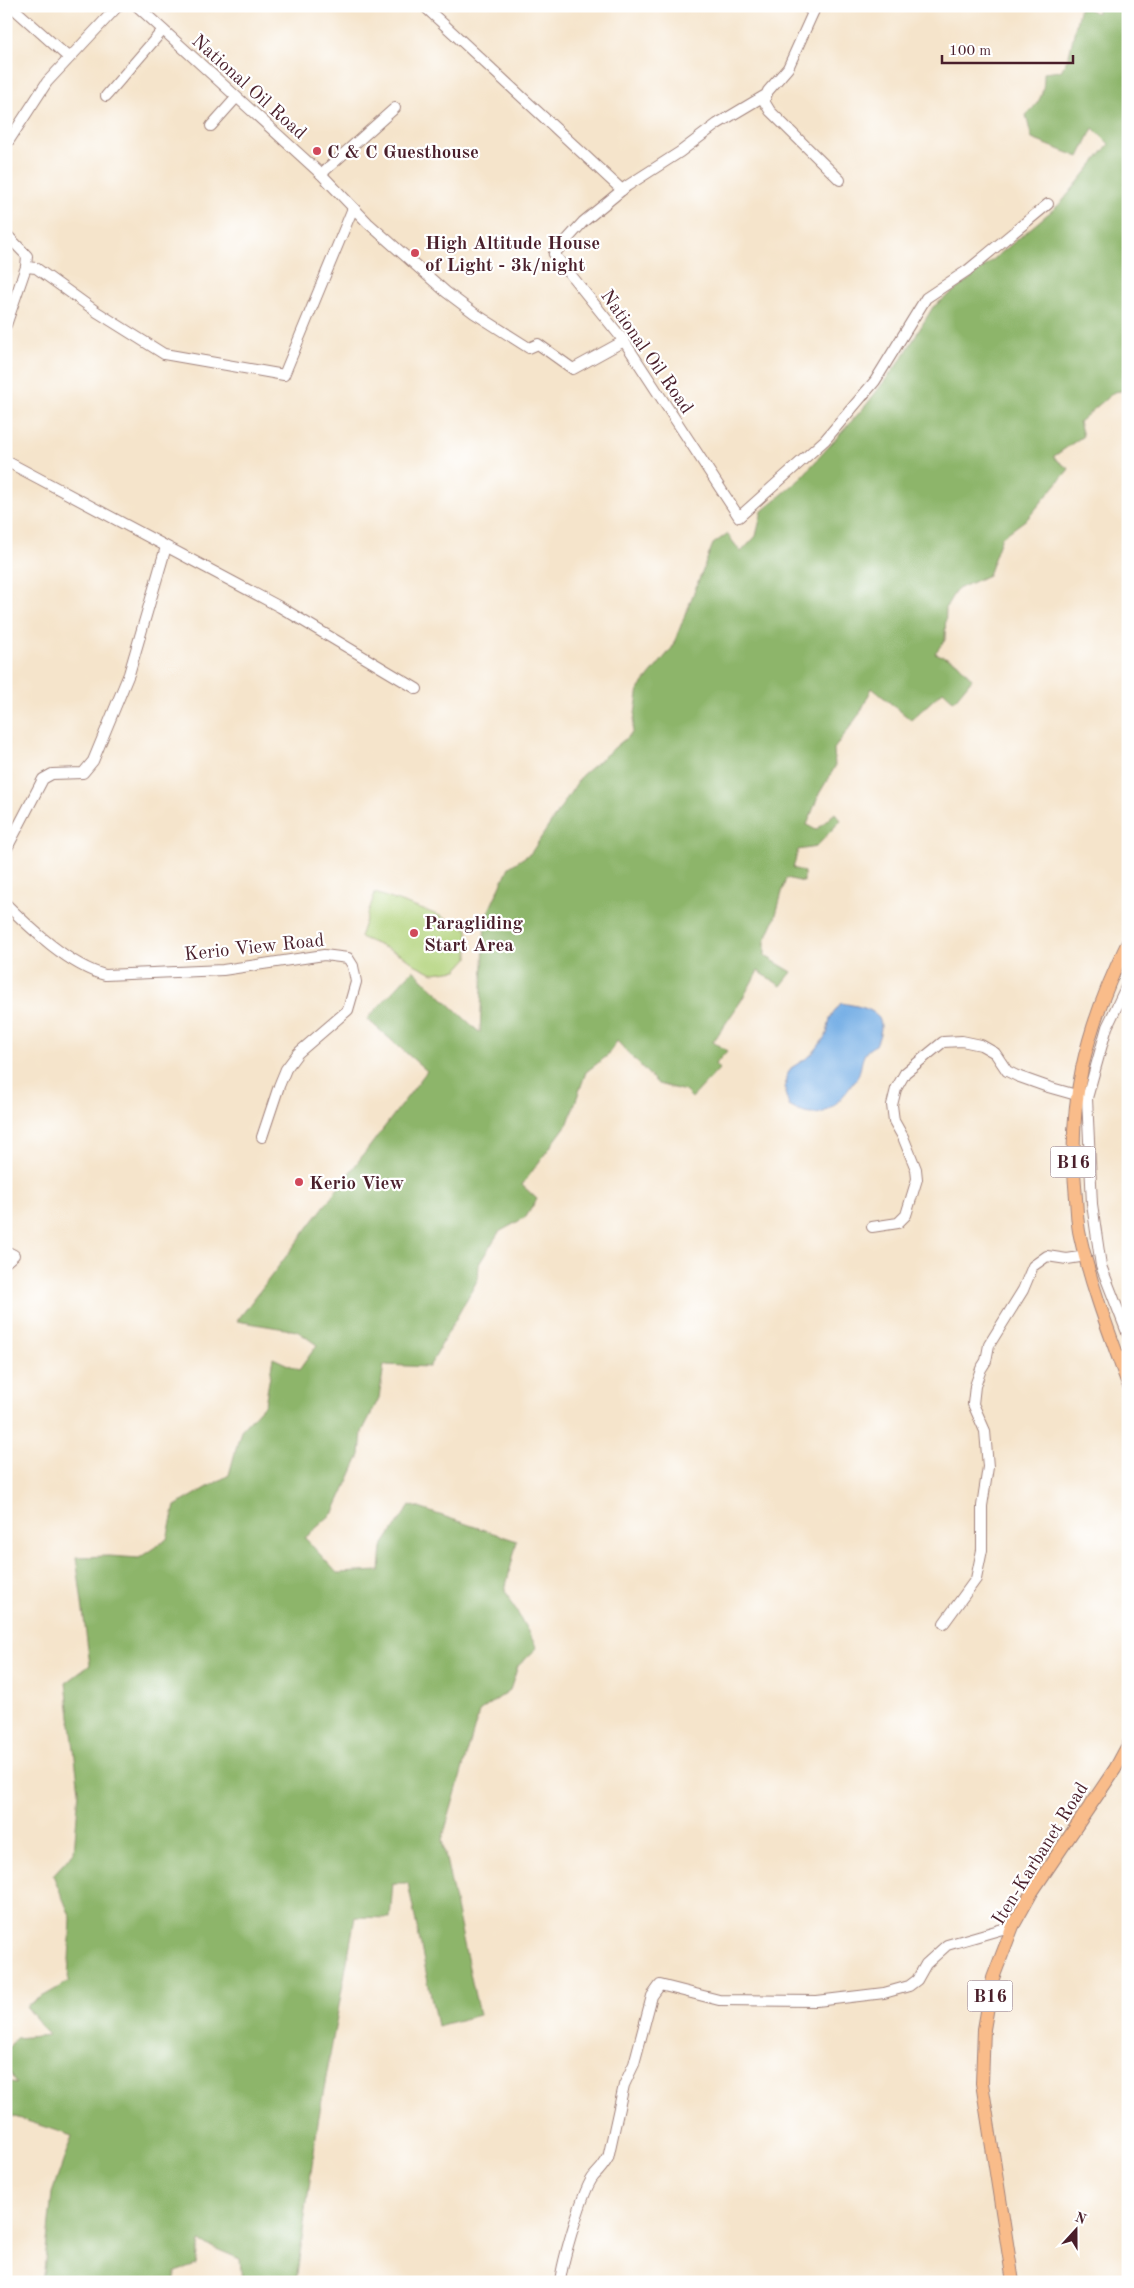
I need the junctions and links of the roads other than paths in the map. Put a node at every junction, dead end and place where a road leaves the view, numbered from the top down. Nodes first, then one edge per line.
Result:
1 (11, 6) edge
2 (118, 6) edge
3 (137, 6) edge
4 (424, 6) edge
5 (811, 8) edge
6 (162, 30) junction
7 (69, 58) junction
8 (106, 96) dead end
9 (764, 96) junction
10 (236, 98) junction
11 (395, 108) dead end
12 (211, 126) dead end
13 (6, 145) edge
14 (321, 174) junction
15 (840, 180) dead end
16 (622, 190) junction
17 (1048, 204) dead end
18 (353, 208) junction
19 (6, 234) edge
20 (26, 267) junction
21 (6, 325) edge
22 (624, 341) junction
23 (6, 461) edge
24 (166, 546) junction
25 (417, 689) dead end
26 (6, 850) edge
27 (6, 904) edge
28 (1128, 942) edge
29 (1128, 983) edge
30 (1082, 1096) junction
31 (262, 1137) dead end
32 (872, 1227) dead end
33 (6, 1251) edge
34 (1086, 1256) junction
35 (6, 1262) edge
36 (1128, 1335) edge
37 (1128, 1384) edge
38 (944, 1623) dead end
39 (1128, 1745) edge
40 (1013, 1926) junction
41 (560, 2282) edge
42 (1013, 2282) edge

1 - 7 street
2 - 7 street
3 - 6 street, National Oil Road
4 - 16 street
5 - 9 street, National Oil Road
6 - 8 street
6 - 10 street, National Oil Road
7 - 13 street
9 - 15 street
9 - 16 street, National Oil Road
10 - 12 street
10 - 14 street, National Oil Road
11 - 14 street
14 - 18 street, National Oil Road
16 - 22 street, National Oil Road
17 - 22 street, National Oil Road
18 - 20 street
18 - 22 street, National Oil Road
19 - 20 street
20 - 21 street
23 - 24 street
24 - 25 street
24 - 26 street
27 - 31 street, Kerio View Road
28 - 30 main road, B16
29 - 30 street
30 - 32 street
30 - 34 main road, B16
30 - 36 street
33 - 35 street
34 - 37 main road, B16
34 - 38 street
39 - 40 main road, Iten-Karbanet Road / B16
40 - 41 street
40 - 42 main road, Iten-Karbanet Road / B16

